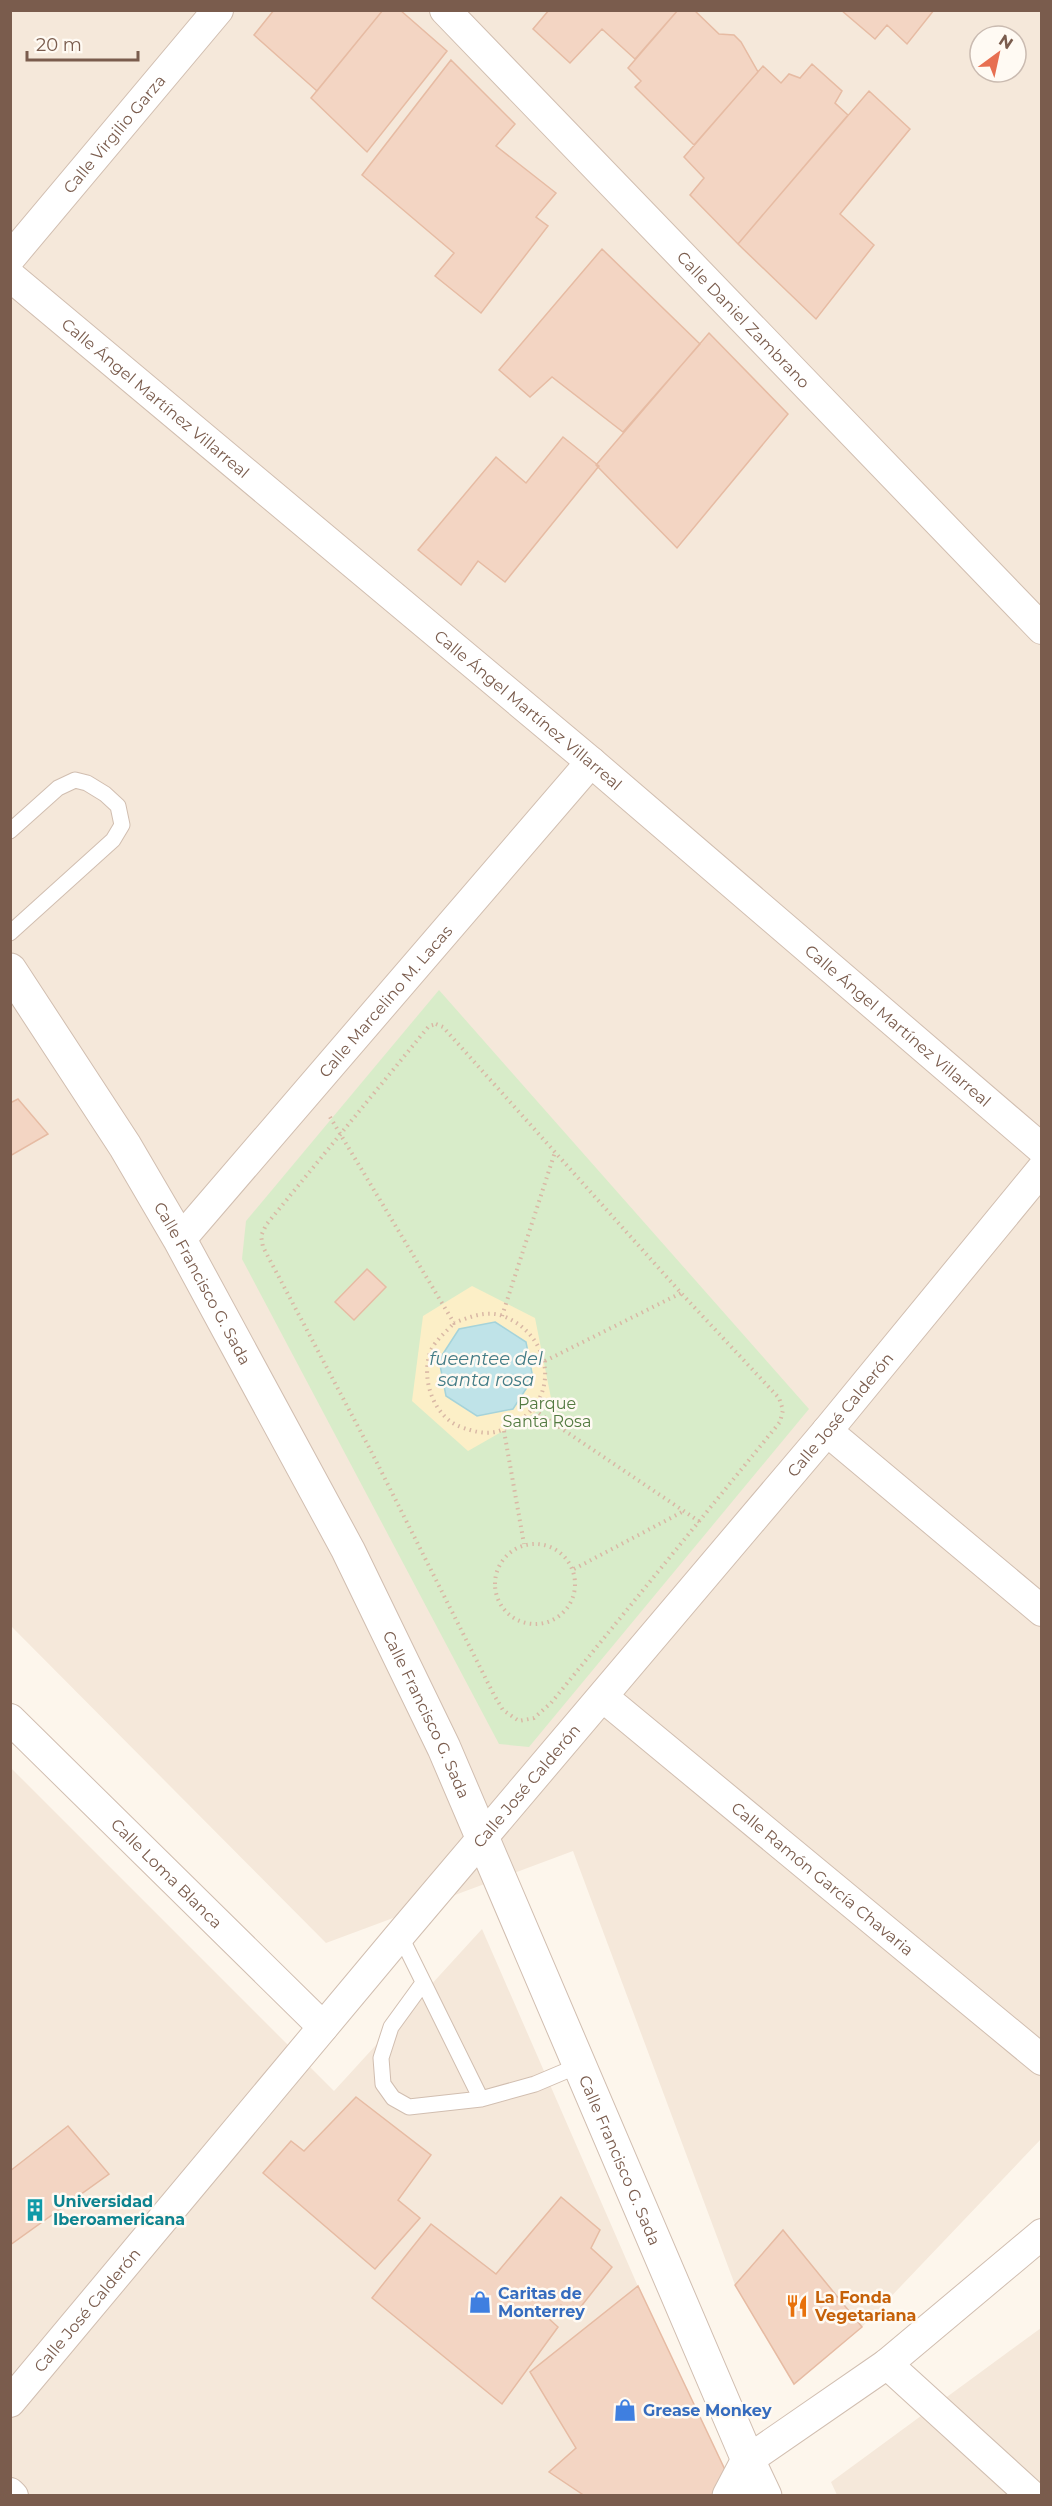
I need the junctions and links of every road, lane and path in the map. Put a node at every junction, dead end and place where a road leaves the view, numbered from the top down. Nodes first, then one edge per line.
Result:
1 (218, 10) edge
2 (445, 10) edge
3 (10, 258) edge
4 (10, 276) edge
5 (1041, 629) edge
6 (591, 762) junction
7 (10, 831) edge
8 (10, 933) edge
9 (10, 970) edge
10 (310, 1087) junction
11 (340, 1132) junction
12 (1041, 1149) edge
13 (555, 1152) junction
14 (1041, 1169) edge
15 (180, 1240) junction
16 (681, 1293) junction
17 (502, 1316) junction
18 (454, 1323) junction
19 (545, 1361) junction
20 (534, 1410) junction
21 (504, 1431) junction
22 (827, 1431) junction
23 (684, 1511) junction
24 (700, 1522) junction
25 (524, 1544) junction
26 (732, 1544) junction
27 (573, 1569) junction
28 (1041, 1611) edge
29 (603, 1697) junction
30 (10, 1719) edge
31 (481, 1838) junction
32 (400, 1935) junction
33 (423, 1983) junction
34 (323, 2027) junction
35 (1041, 2060) edge
36 (580, 2065) junction
37 (481, 2099) junction
38 (1041, 2234) edge
39 (887, 2364) junction
40 (10, 2402) edge
41 (747, 2460) junction
42 (729, 2496) edge
43 (765, 2496) edge
44 (1032, 2496) edge

1 - 3 street, Calle Virgilio Garza
2 - 5 street, Calle Daniel Zambrano
4 - 6 street, Calle Ángel Martínez Villarreal
6 - 10 street, Calle Marcelino M. Lacas
6 - 12 street, Calle Ángel Martínez Villarreal
7 - 8 lane
9 - 15 street, Calle Francisco G. Sada
10 - 11 path
10 - 15 street, Calle Marcelino M. Lacas
11 - 13 path
11 - 18 path
11 - 24 path
13 - 16 path
13 - 17 path
14 - 22 street, Calle José Calderón
15 - 31 street, Calle Francisco G. Sada
16 - 19 path
16 - 24 path
17 - 18 path
17 - 19 path
18 - 21 path
19 - 20 path
20 - 21 path
20 - 23 path
21 - 25 path
22 - 26 street, Calle José Calderón
22 - 28 street
23 - 24 path
23 - 27 path
24 - 26 path
25 - 27 path
25 - 27 path
26 - 29 street, Calle José Calderón
29 - 31 street, Calle José Calderón
29 - 35 street, Calle Ramón García Chavaria
30 - 34 street, Calle Loma Blanca
31 - 32 street, Calle José Calderón
31 - 36 street, Calle Francisco G. Sada
32 - 33 lane
32 - 34 street, Calle José Calderón
33 - 37 lane
33 - 37 lane
34 - 40 street, Calle José Calderón
36 - 37 lane
36 - 41 street, Calle Francisco G. Sada
38 - 39 street
39 - 41 street
39 - 44 street
41 - 42 street
41 - 43 street, Calle Francisco G. Sada

